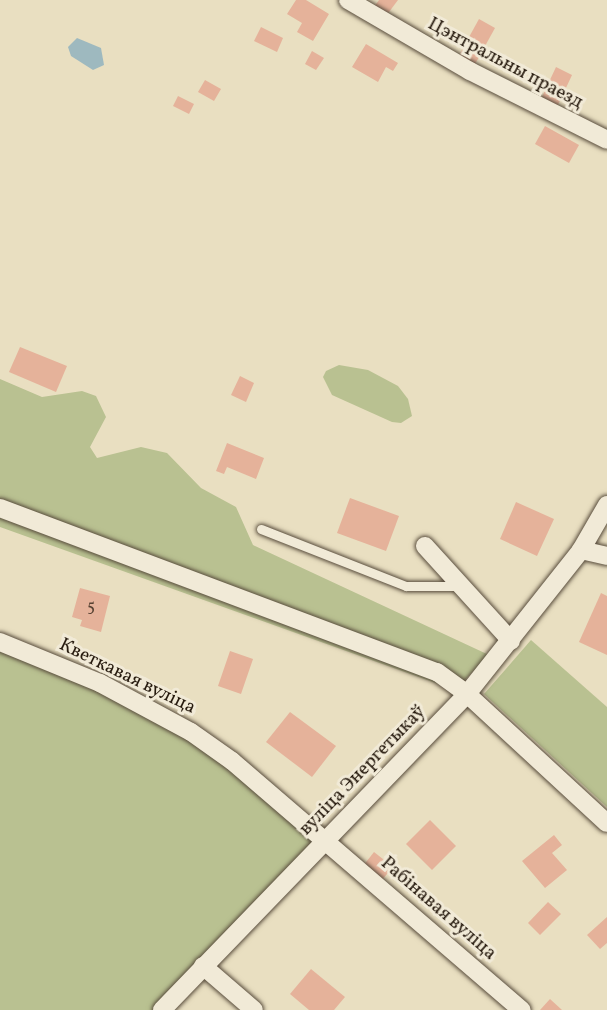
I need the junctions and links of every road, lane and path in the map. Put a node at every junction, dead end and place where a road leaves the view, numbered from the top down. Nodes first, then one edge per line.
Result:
1 (348, 0) edge
2 (607, 140) edge
3 (607, 505) edge
4 (0, 508) edge
5 (261, 529) dead end
6 (425, 546) dead end
7 (581, 550) junction
8 (607, 556) edge
9 (461, 586) junction
10 (511, 641) junction
11 (0, 642) edge
12 (467, 694) junction
13 (607, 823) edge
14 (326, 840) junction
15 (203, 966) junction
16 (162, 1010) edge
17 (254, 1010) edge
18 (523, 1010) edge

1 - 2 street, Цэнтральны праезд
3 - 7 street, вуліца Энергетыкаў
4 - 12 street
5 - 9 lane
6 - 9 street
7 - 8 street
7 - 10 street, вуліца Энергетыкаў
9 - 10 street
10 - 12 street, вуліца Энергетыкаў
11 - 14 street, Кветкавая вуліца
12 - 13 street
12 - 14 street, вуліца Энергетыкаў
14 - 15 street, вуліца Энергетыкаў
14 - 18 street, Рабінавая вуліца
15 - 16 street, вуліца Энергетыкаў
15 - 17 street

